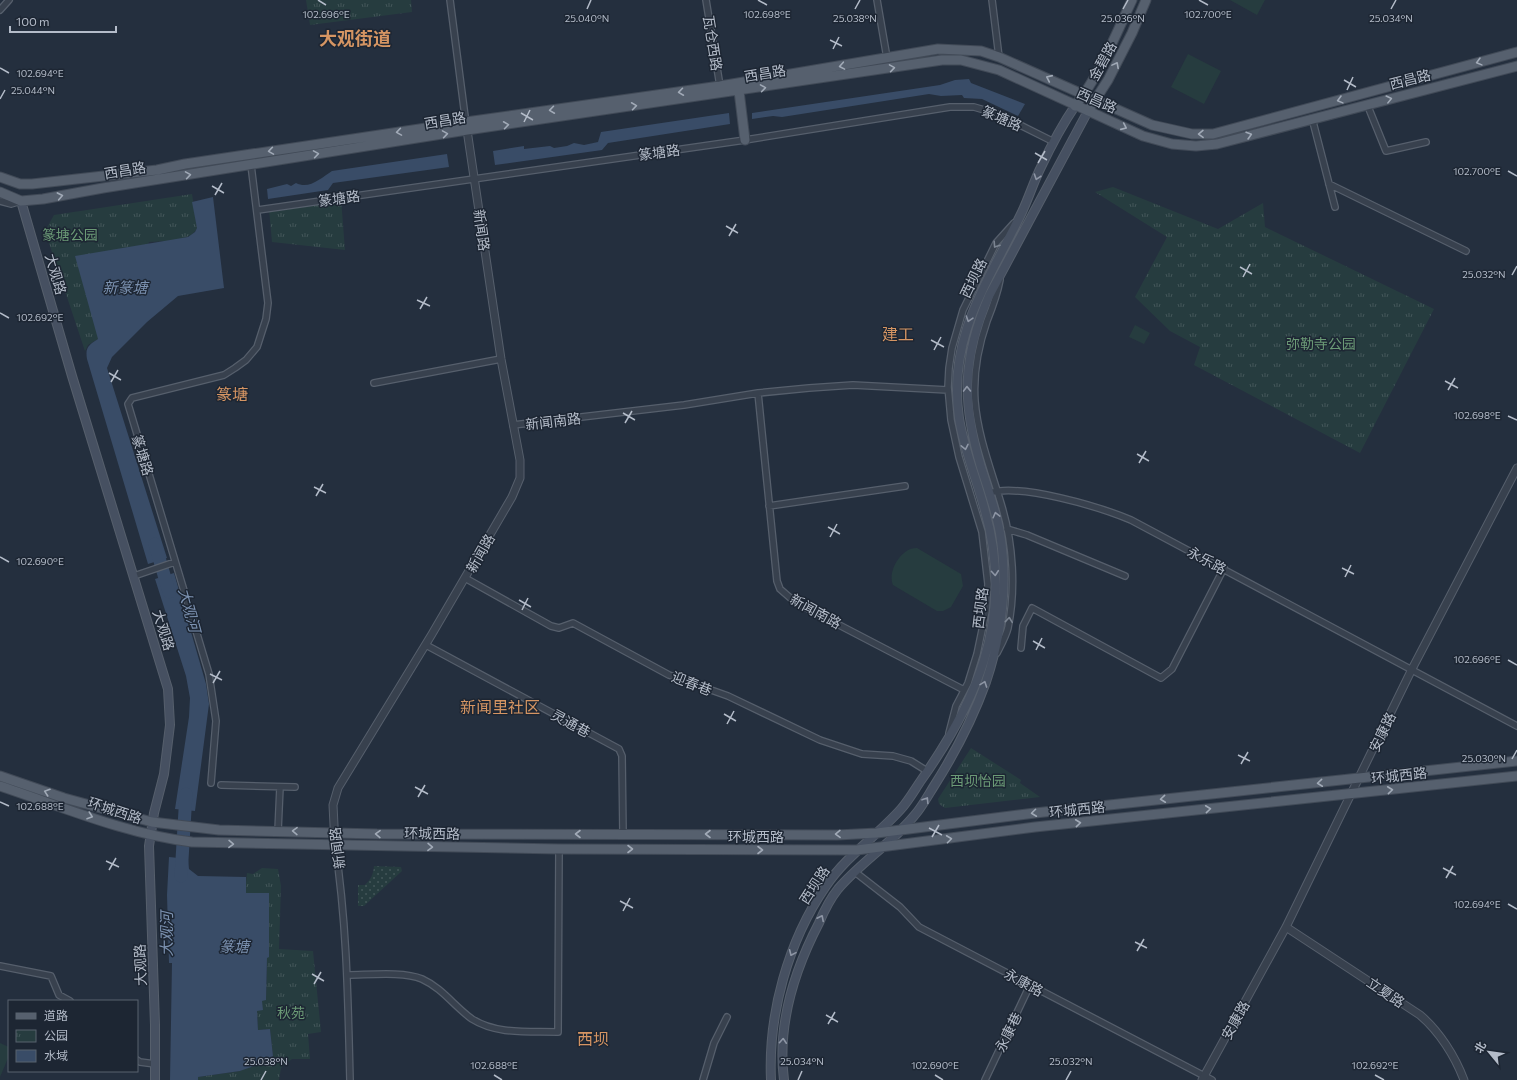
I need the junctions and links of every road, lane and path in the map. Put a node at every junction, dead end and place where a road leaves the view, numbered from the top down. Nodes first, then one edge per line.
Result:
1 (9, 0) edge
2 (450, 0) edge
3 (706, 0) edge
4 (878, 0) edge
5 (992, 0) edge
6 (1132, 0) edge
7 (1146, 0) edge
8 (0, 10) edge
9 (1517, 52) edge
10 (999, 56) junction
11 (887, 58) junction
12 (1517, 66) edge
13 (720, 86) junction
14 (739, 91) junction
15 (1085, 94) junction
16 (1096, 98) junction
17 (1367, 104) junction
18 (1075, 106) junction
19 (1088, 111) junction
20 (1312, 118) junction
21 (466, 126) junction
22 (745, 140) junction
23 (1054, 142) junction
24 (1426, 142) dead end
25 (251, 165) junction
26 (0, 177) edge
27 (475, 177) junction
28 (1329, 184) junction
29 (0, 192) edge
30 (0, 201) edge
31 (21, 201) junction
32 (1335, 207) dead end
33 (258, 210) junction
34 (1021, 215) junction
35 (1466, 251) dead end
36 (501, 358) junction
37 (374, 383) dead end
38 (948, 390) junction
39 (758, 393) junction
40 (513, 425) junction
41 (1517, 468) edge
42 (905, 486) dead end
43 (993, 492) junction
44 (769, 506) junction
45 (1007, 529) junction
46 (175, 562) junction
47 (1224, 568) junction
48 (134, 576) junction
49 (1125, 576) dead end
50 (465, 578) junction
51 (426, 645) junction
52 (1021, 648) dead end
53 (990, 669) junction
54 (1412, 670) junction
55 (964, 690) junction
56 (1517, 726) edge
57 (948, 740) junction
58 (1517, 761) edge
59 (927, 771) junction
60 (0, 776) edge
61 (1517, 776) edge
62 (1359, 779) junction
63 (211, 783) dead end
64 (222, 785) dead end
65 (0, 786) edge
66 (280, 787) junction
67 (294, 787) dead end
68 (1351, 794) junction
69 (152, 822) junction
70 (901, 830) junction
71 (278, 831) junction
72 (334, 832) junction
73 (877, 833) junction
74 (623, 834) junction
75 (150, 836) junction
76 (335, 845) junction
77 (883, 847) junction
78 (560, 849) junction
79 (857, 850) junction
80 (855, 872) junction
81 (1286, 927) junction
82 (0, 966) edge
83 (347, 975) junction
84 (1030, 985) junction
85 (68, 1000) edge
86 (727, 1017) dead end
87 (138, 1060) edge
88 (155, 1064) junction
89 (1203, 1078) edge
90 (769, 1079) edge
91 (155, 1080) edge
92 (350, 1080) edge
93 (703, 1080) edge
94 (784, 1080) edge
95 (985, 1080) edge
96 (1212, 1080) edge
97 (1464, 1080) edge

1 - 8 street
2 - 21 street, 新闻路
3 - 13 street, 瓦仓西路
4 - 11 street
5 - 10 street
6 - 15 main road, 金碧路
16 -> 7 main road, 金碧路
9 -> 16 main road, 西昌路
10 - 11 main road, 西昌路
15 -> 10 main road, 西昌路
11 -> 13 main road, 西昌路
17 -> 12 main road, 西昌路
13 -> 21 main road, 西昌路
14 -> 18 main road, 西昌路
21 -> 14 main road, 西昌路
14 - 22 main road
15 - 16 main road, 西昌路
15 - 18 main road, 金碧路
16 - 19 main road, 金碧路
17 - 20 main road, 西昌路
17 - 24 street
18 - 19 main road, 西昌路
18 - 23 main road, 西坝路
19 -> 20 main road, 西昌路
43 -> 19 main road, 西坝路
20 - 28 street
25 -> 21 main road, 西昌路
21 -> 26 main road, 西昌路
21 - 27 street, 新闻路
22 - 23 street, 篆塘路
22 - 27 street, 篆塘路
23 -> 34 main road, 西坝路
31 -> 25 main road, 西昌路
25 - 33 street, 篆塘路
27 - 33 street, 篆塘路
27 - 36 street, 新闻路
28 - 32 street
28 - 35 street
29 - 31 main road
30 - 31 street
31 - 48 main road, 大观路
33 - 46 street, 篆塘路
34 -> 38 street
34 -> 57 main road, 西坝路
36 - 37 street
36 - 40 street, 新闻路
38 - 39 street, 新闻南路
38 - 55 street
39 - 40 street, 新闻南路
39 - 44 street, 新闻南路
40 - 50 street, 新闻路
41 - 54 street, 安康路
42 - 44 street
43 - 45 street
43 - 47 street, 永乐路
53 -> 43 main road, 西坝路
44 - 55 street, 新闻南路
45 - 49 street
53 -> 45 street
46 - 48 street
46 - 63 street, 篆塘路
47 - 52 street
47 - 54 street, 永乐路
48 - 69 main road, 大观路
50 - 51 street, 新闻路
50 - 59 street, 迎春巷
51 - 72 street, 新闻路
51 - 74 street, 灵通巷
70 -> 53 main road, 西坝路
54 - 56 street, 永乐路
54 - 62 street, 安康路
55 - 57 street
57 - 59 main road, 西坝路
58 - 62 main road, 环城西路
59 - 73 main road, 西坝路
69 -> 60 main road, 环城西路
68 -> 61 main road, 环城西路
62 - 68 street, 安康路
62 -> 70 main road, 环城西路
64 - 66 street
65 -> 75 main road, 环城西路
66 - 67 street
66 - 71 street
77 -> 68 main road, 环城西路
68 - 81 street, 安康路
69 - 71 main road, 环城西路
69 - 75 main road, 大观路
70 - 73 main road, 环城西路
70 - 77 main road, 西坝路
72 -> 71 main road, 环城西路
74 -> 72 main road, 环城西路
72 - 76 street, 新闻路
73 -> 74 main road, 环城西路
73 - 79 main road, 西坝路
75 -> 76 main road, 环城西路
75 - 88 main road, 大观路
76 -> 78 main road, 环城西路
76 - 83 street, 新闻路
77 - 79 main road, 环城西路
77 - 80 main road, 西坝路
78 -> 79 main road, 环城西路
78 - 83 street
79 -> 90 main road, 西坝路
80 - 84 street, 永康路
94 -> 80 main road, 西坝路
81 - 89 street, 安康路
81 - 97 street, 立夏路
82 - 85 street
83 - 92 street, 新闻路
84 - 89 street, 永康路
84 - 95 street, 永康巷
86 - 93 street
87 - 88 street
88 - 91 main road, 大观路
89 - 96 street

